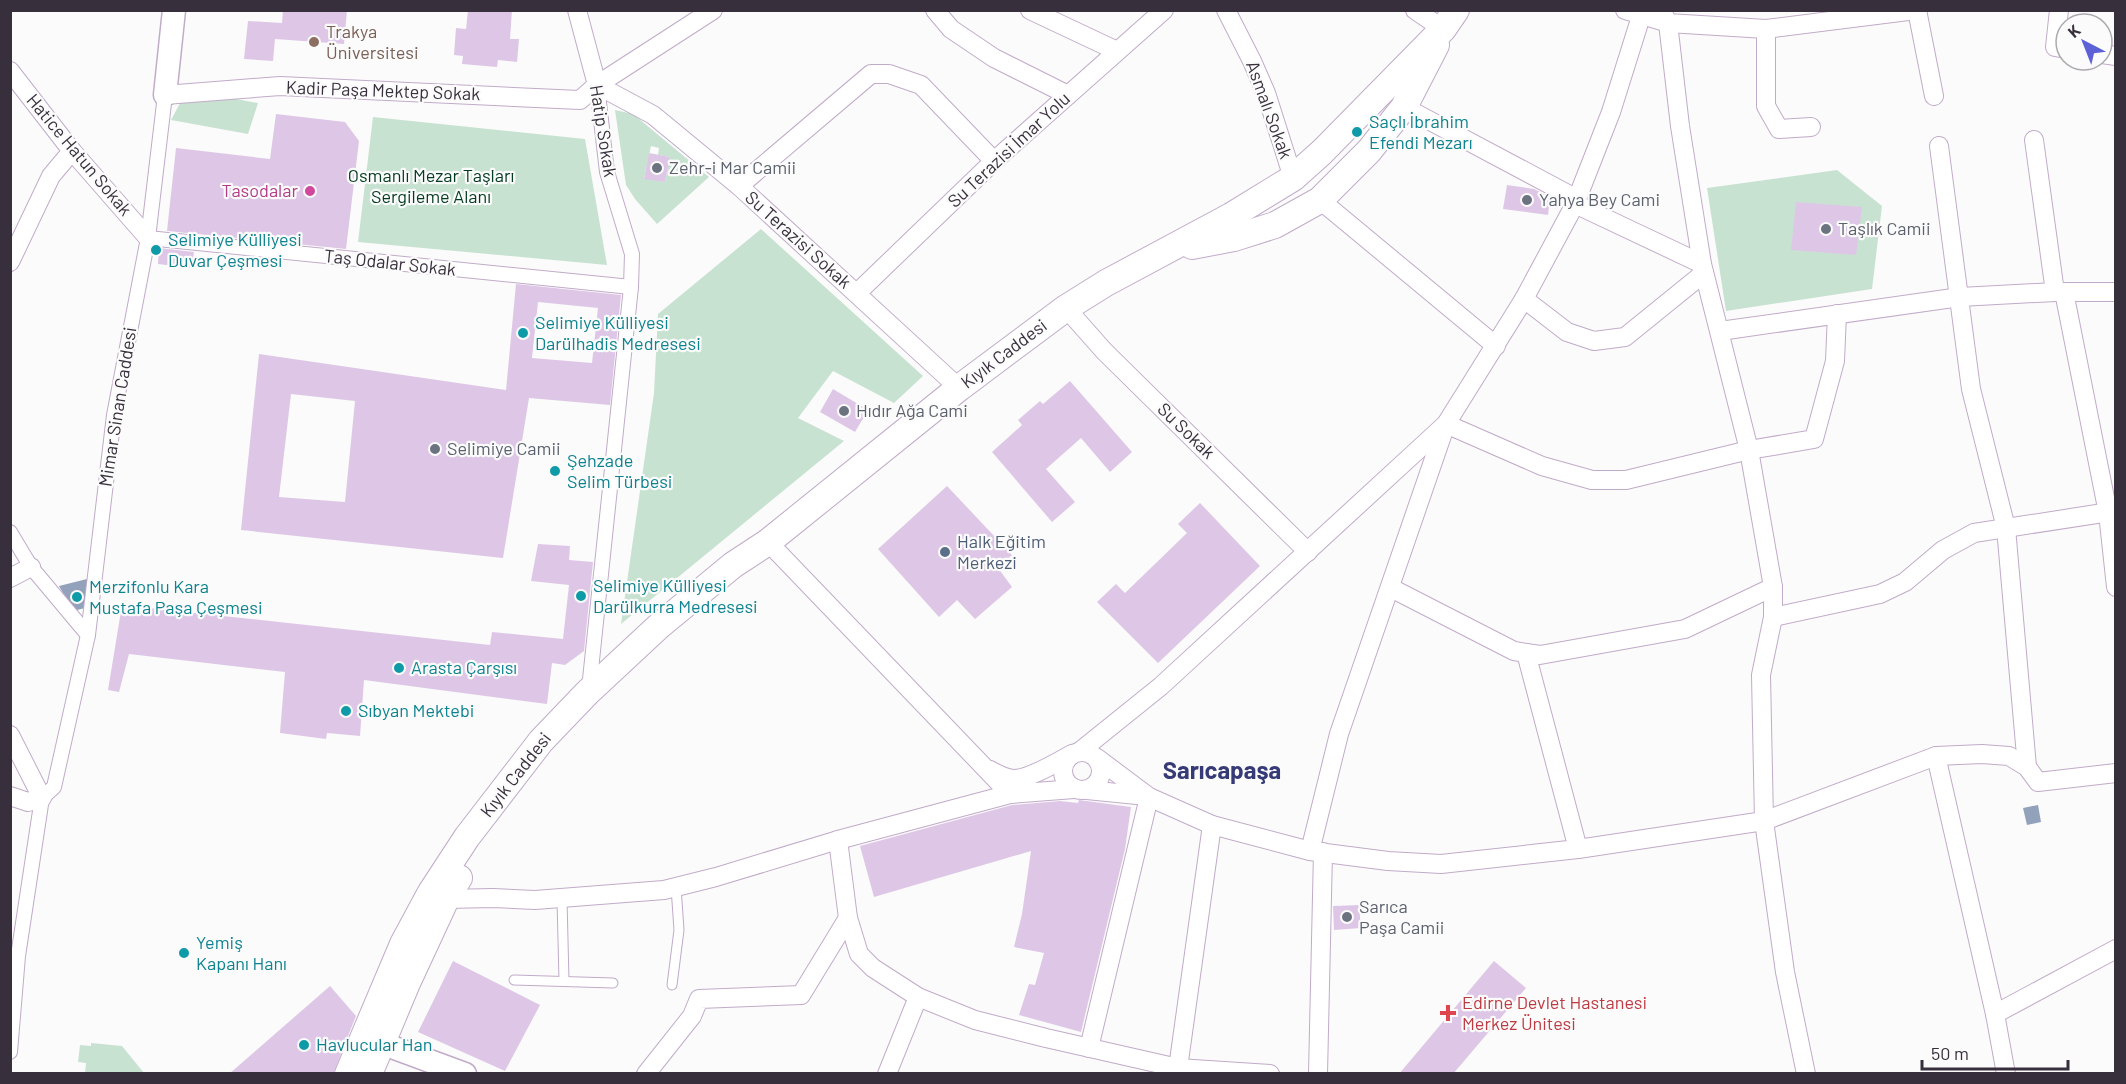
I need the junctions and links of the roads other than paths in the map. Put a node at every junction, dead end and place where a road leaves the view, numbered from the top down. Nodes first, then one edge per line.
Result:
1 (174, 10) edge
2 (577, 10) edge
3 (713, 10) edge
4 (935, 10) edge
5 (1030, 10) edge
6 (1164, 10) edge
7 (1226, 10) edge
8 (1415, 10) edge
9 (1916, 10) edge
10 (1636, 12) edge
11 (1893, 12) edge
12 (1665, 16) edge
13 (1804, 17) edge
14 (1450, 20) edge
15 (1766, 29) junction
16 (1117, 51) junction
17 (10, 71) edge
18 (597, 85) junction
19 (165, 95) junction
20 (1068, 95) junction
21 (1934, 96) dead end
22 (1404, 107) junction
23 (1811, 127) dead end
24 (2034, 140) dead end
25 (1939, 146) dead end
26 (72, 150) junction
27 (994, 161) junction
28 (1293, 178) junction
29 (739, 186) junction
30 (1320, 200) junction
31 (1576, 201) junction
32 (148, 238) junction
33 (1168, 250) junction
34 (10, 262) edge
35 (1703, 268) junction
36 (631, 287) junction
37 (2060, 292) junction
38 (2115, 292) edge
39 (857, 293) junction
40 (1960, 297) junction
41 (1524, 299) junction
42 (1066, 308) junction
43 (1837, 314) junction
44 (1720, 331) junction
45 (1496, 346) junction
46 (959, 388) junction
47 (1446, 424) junction
48 (1749, 450) junction
49 (2112, 512) edge
50 (2006, 528) junction
51 (10, 532) edge
52 (768, 542) junction
53 (1308, 552) junction
54 (31, 567) junction
55 (10, 578) edge
56 (1773, 587) junction
57 (2115, 587) edge
58 (1391, 588) junction
59 (1773, 617) junction
60 (88, 635) junction
61 (1526, 653) junction
62 (589, 691) junction
63 (10, 735) edge
64 (1076, 753) junction
65 (1936, 756) junction
66 (1097, 758) junction
67 (2027, 767) junction
68 (985, 768) junction
69 (2115, 773) edge
70 (1080, 790) junction
71 (1010, 794) junction
72 (10, 796) edge
73 (1149, 797) junction
74 (42, 798) junction
75 (1764, 821) junction
76 (1212, 825) junction
77 (838, 840) junction
78 (1578, 849) junction
79 (1317, 852) junction
80 (676, 887) junction
81 (439, 895) junction
82 (562, 898) junction
83 (848, 918) junction
84 (2115, 949) edge
85 (514, 980) dead end
86 (564, 981) junction
87 (613, 983) dead end
88 (672, 985) dead end
89 (918, 997) junction
90 (1995, 1014) junction
91 (372, 1040) junction
92 (1089, 1048) junction
93 (10, 1052) edge
94 (1178, 1068) junction
95 (348, 1074) edge
96 (369, 1074) edge
97 (465, 1074) edge
98 (646, 1074) edge
99 (887, 1074) edge
100 (1270, 1074) edge
101 (1318, 1074) edge
102 (1806, 1074) edge
103 (2006, 1074) edge

1 - 19 street, Mimar Sinan Caddesi
2 - 18 street, Hatip Sokak
3 - 18 street, Kadir Paşa Mektep Sokak
4 - 20 street
5 - 16 street
6 - 16 street, Su Terazisi İmar Yolu
7 - 28 street, Asmalı Sokak
8 - 14 street
9 - 11 street
9 - 21 street
10 - 12 street
10 - 31 street
11 - 13 street
12 - 15 street
12 - 35 street
13 - 15 street
14 - 22 main road, Kıyık Caddesi
14 - 28 main road, Kıyık Caddesi
15 - 23 street
16 - 20 street, Su Terazisi İmar Yolu
17 - 26 street, Hatice Hatun Sokak
18 - 19 street, Kadir Paşa Mektep Sokak
18 - 29 street, Su Terazisi Sokak
18 - 36 street, Hatip Sokak
19 - 32 street, Mimar Sinan Caddesi
20 - 27 street, Su Terazisi İmar Yolu
22 - 30 main road, Kıyık Caddesi
22 - 31 street
24 - 37 street
25 - 40 street
26 - 32 street, Hatice Hatun Sokak
26 - 34 street
27 - 29 street
27 - 39 street, Su Terazisi İmar Yolu
28 - 33 main road, Kıyık Caddesi
29 - 39 street, Su Terazisi Sokak
30 - 33 main road, Kıyık Caddesi
30 - 45 street
31 - 35 street
31 - 41 street
32 - 36 street, Taş Odalar Sokak
32 - 60 street, Mimar Sinan Caddesi
33 - 42 main road, Kıyık Caddesi
35 - 41 street
35 - 44 street
36 - 62 street, Hatip Sokak
37 - 38 street
37 - 40 street
37 - 49 street
39 - 46 street, Su Terazisi Sokak
40 - 43 street
40 - 50 street
41 - 45 street
42 - 46 main road, Kıyık Caddesi
42 - 53 street, Su Sokak
43 - 44 street
43 - 48 street
44 - 48 street
45 - 47 street
46 - 52 main road, Kıyık Caddesi
47 - 48 street
47 - 53 street
47 - 58 street
48 - 56 street
49 - 50 street
49 - 57 street
50 - 59 street
50 - 67 street
51 - 54 street
52 - 62 main road, Kıyık Caddesi
52 - 68 street
52 - 81 main road, Kıyık Caddesi
53 - 64 street
54 - 55 street
54 - 60 street
56 - 59 street
56 - 61 street
58 - 61 street
58 - 79 street
59 - 75 street
60 - 74 street, Mimar Sinan Caddesi
61 - 78 street
62 - 81 main road, Kıyık Caddesi
63 - 74 street
64 - 66 street
64 - 68 street
64 - 70 street
65 - 67 street
65 - 75 street
65 - 90 street
66 - 70 street
66 - 73 street
67 - 69 street
68 - 71 street
70 - 71 street
70 - 73 street
71 - 77 street
72 - 74 street
73 - 76 street
73 - 92 street
74 - 93 street
75 - 78 street
75 - 102 street
76 - 79 street
76 - 94 street
77 - 80 street
77 - 83 street
78 - 79 street
79 - 101 street
80 - 82 street
80 - 88 lane
81 - 82 street
81 - 91 main road, Kıyık Caddesi
82 - 86 lane
83 - 89 street
83 - 98 street
84 - 90 street
85 - 86 lane
86 - 87 lane
89 - 92 street
89 - 99 street
90 - 103 street
91 - 95 main road, Kıyık Caddesi
91 - 96 main road, Kıyık Caddesi
91 - 97 street
92 - 94 street
94 - 100 street

